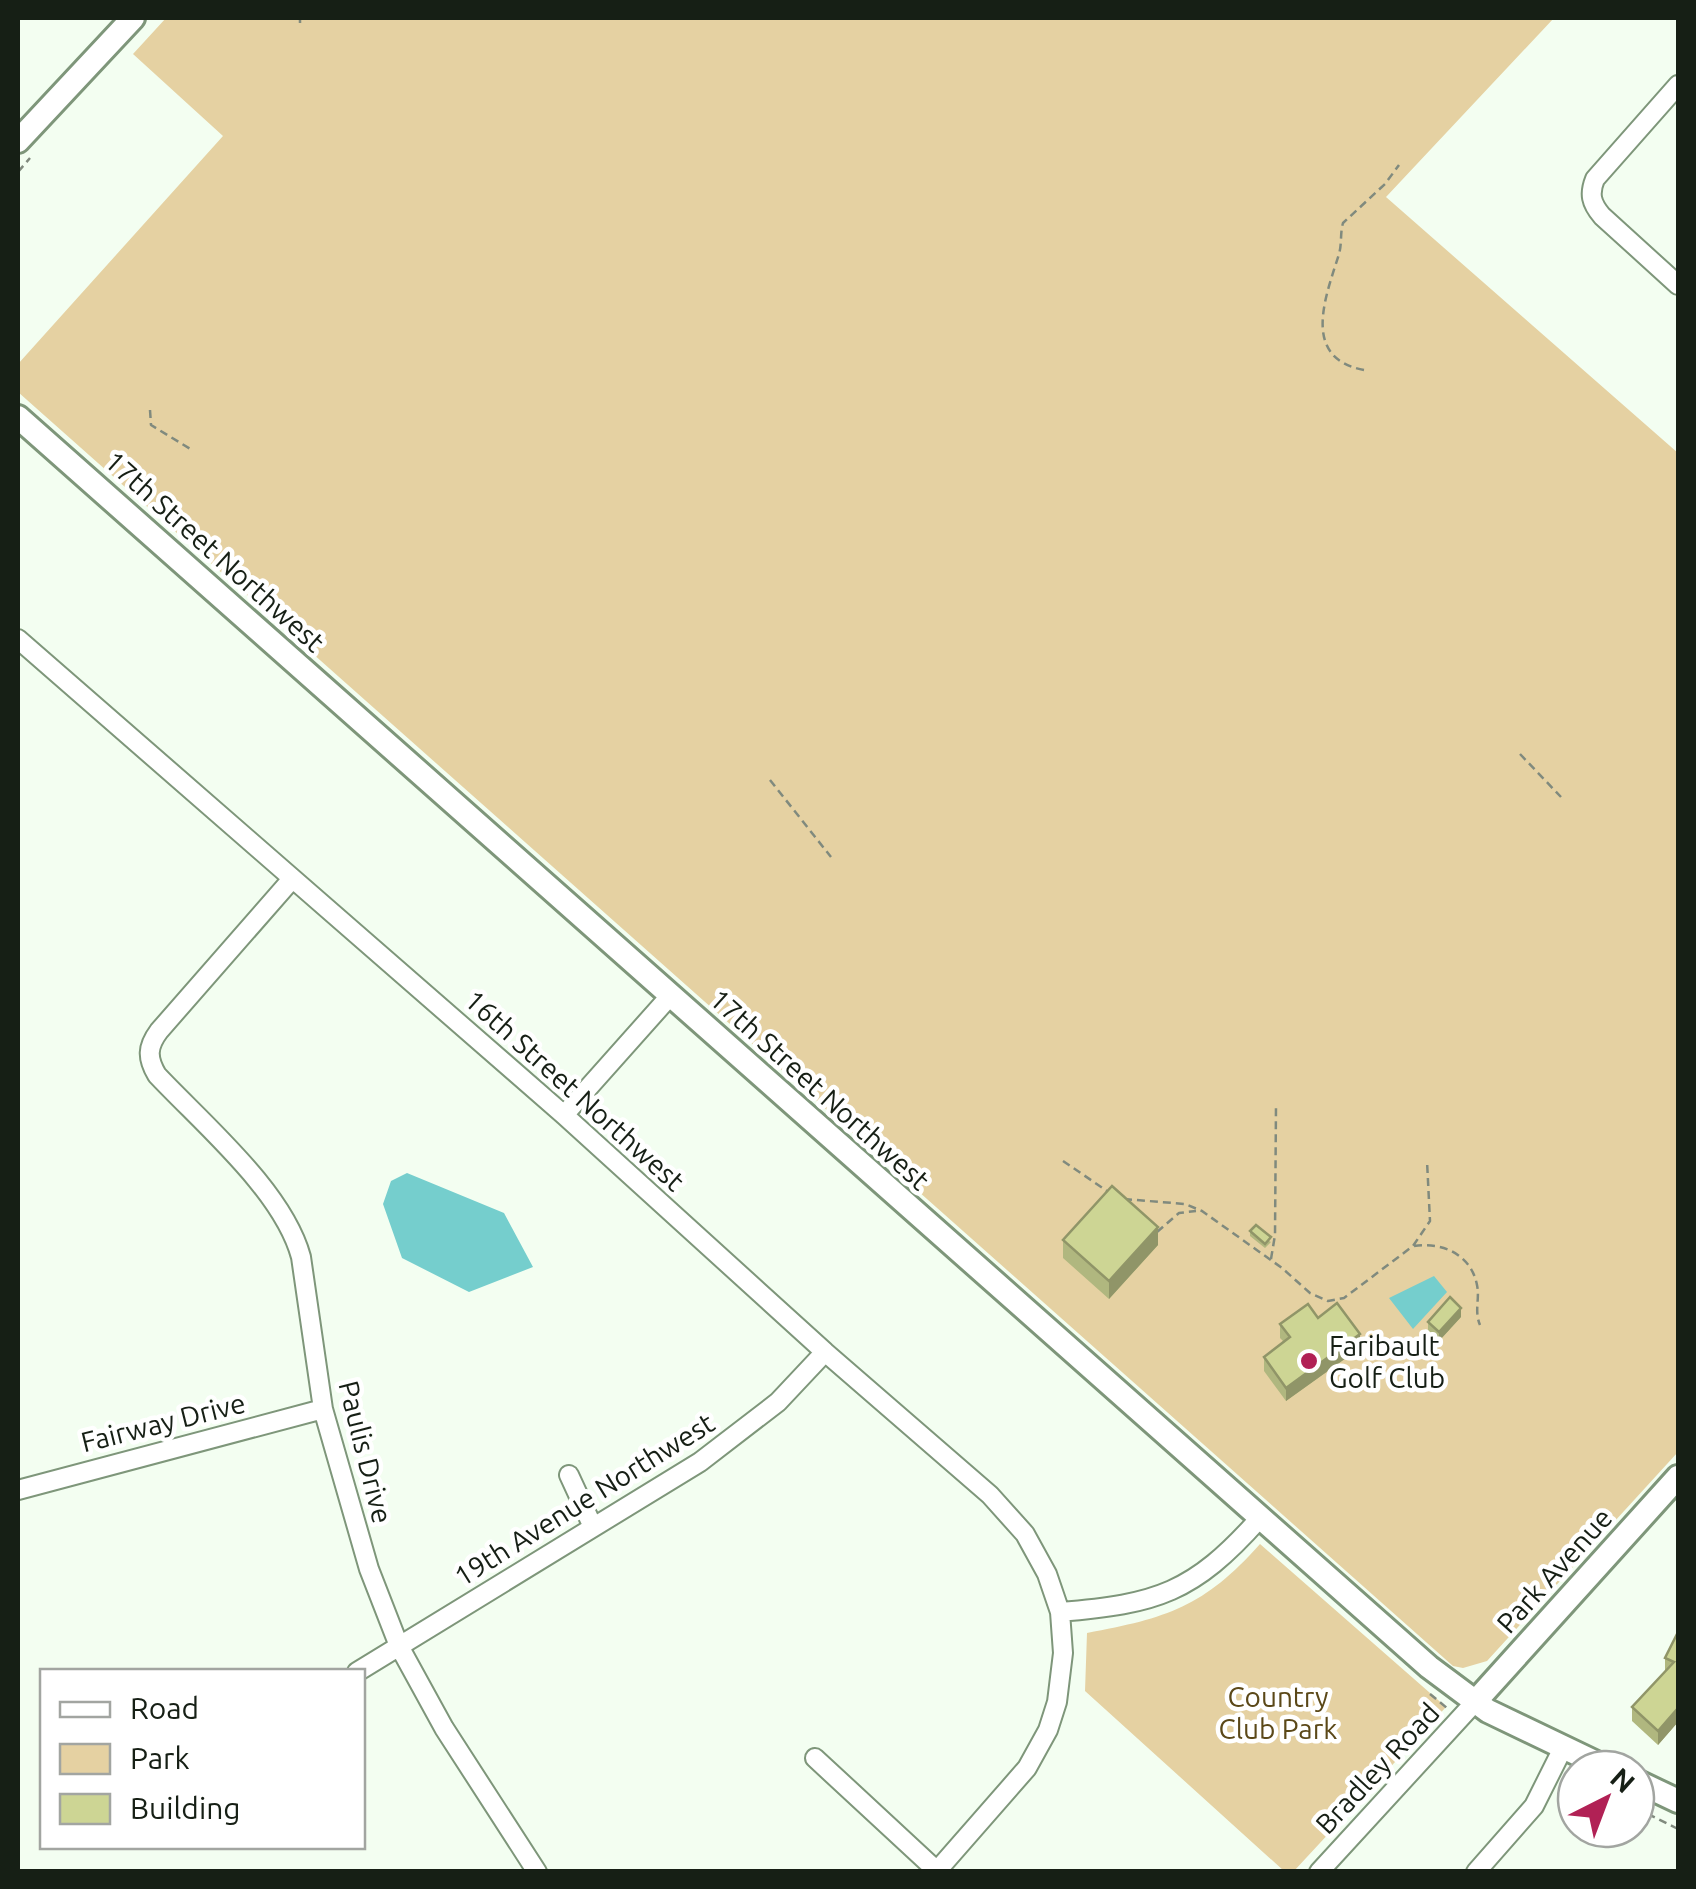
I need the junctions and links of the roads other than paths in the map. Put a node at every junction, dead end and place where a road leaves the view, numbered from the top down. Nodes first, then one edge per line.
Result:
1 (133, 18) edge
2 (1678, 84) edge
3 (18, 142) edge
4 (1678, 285) edge
5 (18, 417) edge
6 (18, 638) edge
7 (292, 879) junction
8 (670, 996) junction
9 (564, 1116) junction
10 (825, 1352) junction
11 (323, 1410) junction
12 (569, 1475) dead end
13 (1678, 1478) edge
14 (18, 1490) edge
15 (1259, 1519) junction
16 (593, 1528) junction
17 (1060, 1612) junction
18 (398, 1646) junction
19 (362, 1669) edge
20 (1475, 1702) junction
21 (1564, 1748) joint
22 (815, 1758) dead end
23 (936, 1871) edge
24 (537, 1872) edge
25 (1319, 1872) edge
26 (1476, 1872) edge

1 - 3 street
2 - 4 street
5 - 8 street, 17th Street Northwest
6 - 7 street, 16th Street Northwest
7 - 9 street, 16th Street Northwest
7 - 11 street, Paulis Drive
8 - 9 street
8 - 15 street, 17th Street Northwest
9 - 10 street, 16th Street Northwest
10 - 16 street, 19th Avenue Northwest
10 - 17 street, 16th Street Northwest
11 - 14 street, Fairway Drive
11 - 18 street, Paulis Drive
12 - 16 street
13 - 20 street, Park Avenue
15 - 17 street
15 - 20 street, 17th Street Northwest
16 - 18 street, 19th Avenue Northwest
17 - 23 street, 16th Street Northwest
18 - 19 street, 19th Avenue Northwest
18 - 24 street, Paulis Drive
20 - 21 street, 17th Street Northwest
20 - 25 street, Bradley Road
21 - 26 street
22 - 23 street

